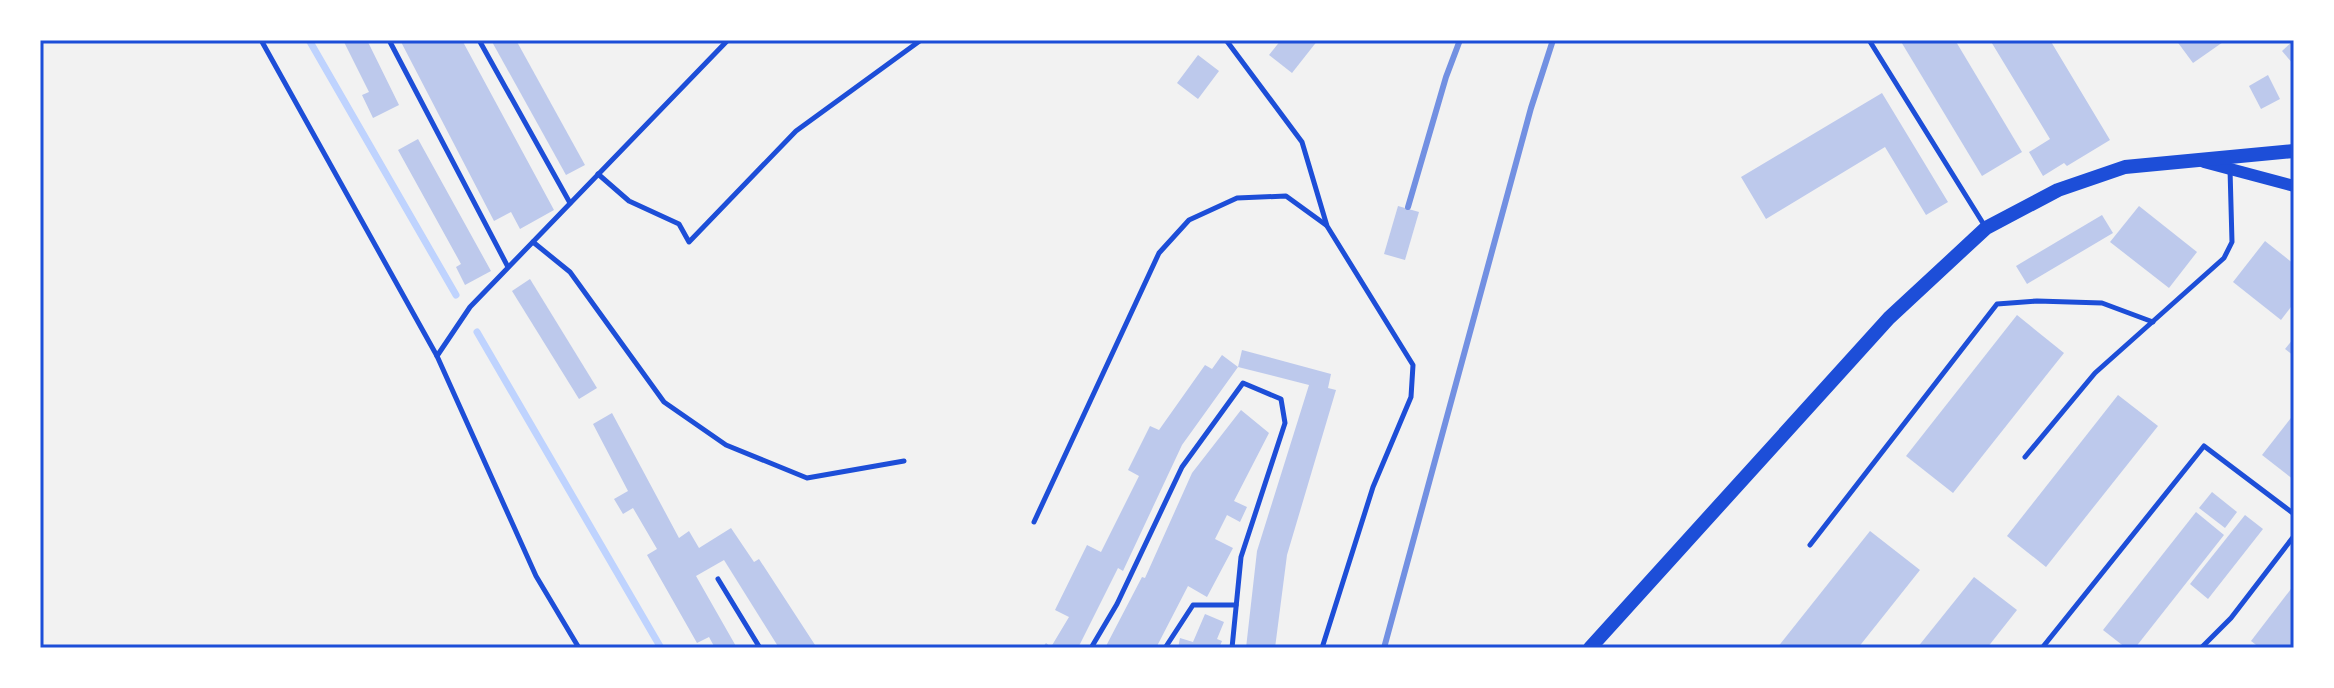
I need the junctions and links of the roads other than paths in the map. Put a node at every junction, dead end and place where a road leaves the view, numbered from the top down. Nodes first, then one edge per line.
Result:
1 (261, 40) edge
2 (389, 40) edge
3 (479, 40) edge
4 (728, 40) edge
5 (921, 40) edge
6 (1226, 40) edge
7 (1869, 40) edge
8 (2294, 151) edge
9 (2189, 159) junction
10 (2230, 168) junction
11 (598, 174) junction
12 (2294, 186) edge
13 (570, 203) junction
14 (1327, 226) junction
15 (1986, 228) junction
16 (533, 242) junction
17 (508, 267) junction
18 (2153, 322) junction
19 (437, 356) junction
20 (2025, 457) dead end
21 (904, 461) dead end
22 (2294, 514) edge
23 (1034, 522) dead end
24 (2294, 536) edge
25 (1810, 545) dead end
26 (718, 579) dead end
27 (1236, 605) junction
28 (579, 648) edge
29 (760, 648) edge
30 (1091, 648) edge
31 (1165, 648) edge
32 (1232, 648) edge
33 (1322, 648) edge
34 (1590, 648) edge
35 (2042, 648) edge
36 (2201, 648) edge

1 - 19 lane
2 - 17 lane
3 - 13 lane
4 - 11 lane
5 - 11 lane
6 - 14 lane
7 - 15 lane
8 - 9 main road
9 - 10 street
9 - 15 main road
10 - 12 street
10 - 18 lane
11 - 13 lane
13 - 16 lane
14 - 23 lane
14 - 33 lane
15 - 34 main road
16 - 17 lane
16 - 21 lane
17 - 19 lane
18 - 20 lane
18 - 25 lane
19 - 28 lane
22 - 35 lane
24 - 36 lane
26 - 29 lane
27 - 30 lane
27 - 31 lane
27 - 32 lane

